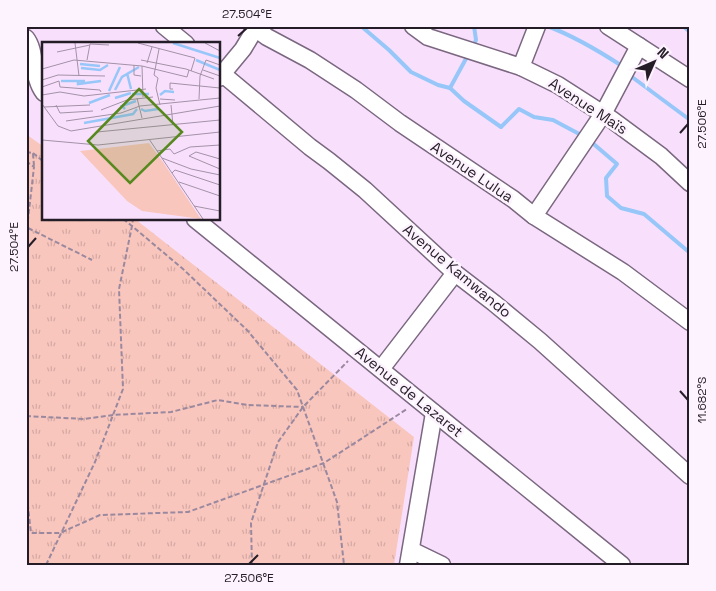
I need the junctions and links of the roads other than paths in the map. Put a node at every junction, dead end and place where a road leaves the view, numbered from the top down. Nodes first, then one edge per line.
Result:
1 (164, 26) edge
2 (413, 26) edge
3 (537, 26) edge
4 (608, 26) edge
5 (253, 27) edge
6 (26, 38) edge
7 (184, 42) edge
8 (639, 46) junction
9 (521, 66) junction
10 (220, 74) edge
11 (26, 77) edge
12 (689, 78) edge
13 (42, 90) edge
14 (42, 91) edge
15 (603, 114) junction
16 (690, 183) edge
17 (534, 216) junction
18 (196, 220) edge
19 (455, 273) junction
20 (690, 322) edge
21 (381, 369) junction
22 (434, 413) junction
23 (690, 476) edge
24 (409, 558) edge
25 (442, 565) edge
26 (622, 565) edge

1 - 7 street
2 - 9 street, Avenue Maïs
3 - 9 street
4 - 8 street
5 - 10 street
5 - 17 street, Avenue Lulua
6 - 13 street
8 - 12 street
8 - 15 street
9 - 15 street, Avenue Maïs
10 - 19 street, Avenue Kamwando
11 - 14 street
15 - 16 street, Avenue Maïs
15 - 17 street
17 - 20 street, Avenue Lulua
18 - 21 street, Avenue de Lazaret
19 - 21 street
19 - 23 street, Avenue Kamwando
21 - 22 street, Avenue de Lazaret
22 - 24 street
22 - 26 street, Avenue de Lazaret
24 - 25 street

